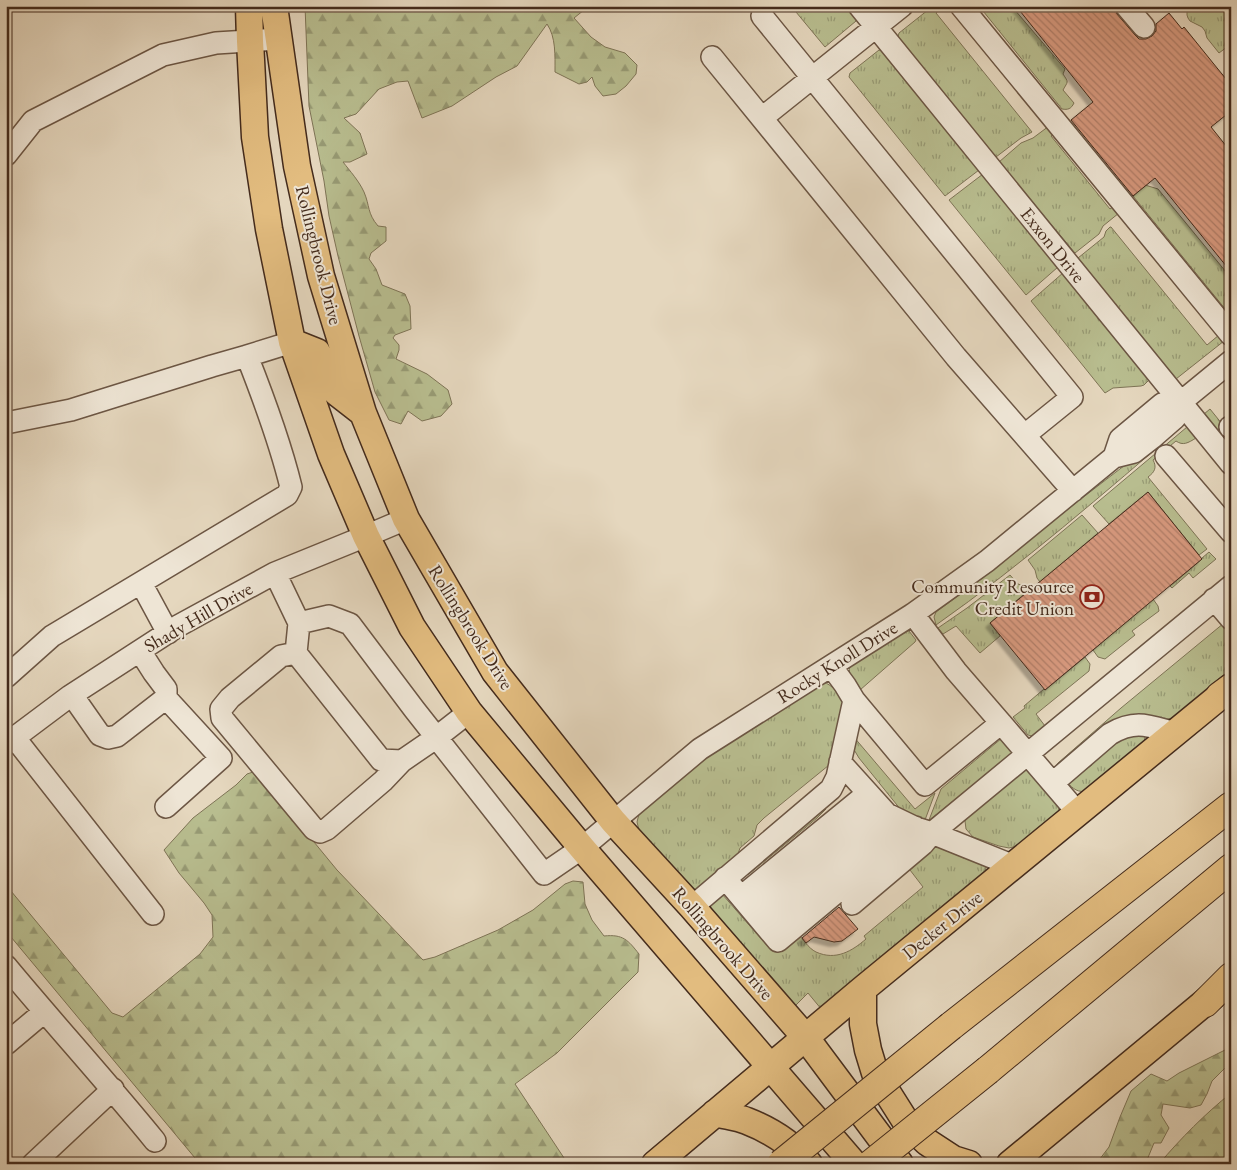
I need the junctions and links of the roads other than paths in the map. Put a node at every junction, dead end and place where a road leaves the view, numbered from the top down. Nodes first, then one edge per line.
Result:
1 (250, 6) edge
2 (274, 6) edge
3 (859, 6) edge
4 (902, 6) edge
5 (961, 6) edge
6 (1126, 6) edge
7 (762, 16) dead end
8 (876, 27) junction
9 (1144, 27) dead end
10 (279, 39) junction
11 (250, 40) junction
12 (712, 57) dead end
13 (812, 78) junction
14 (762, 118) junction
15 (6, 155) edge
16 (1231, 335) edge
17 (292, 342) junction
18 (247, 356) junction
19 (1231, 361) edge
20 (1181, 402) junction
21 (363, 413) junction
22 (6, 422) edge
23 (1025, 435) junction
24 (1166, 456) dead end
25 (1231, 464) edge
26 (1073, 491) junction
27 (406, 519) junction
28 (1231, 532) edge
29 (366, 536) junction
30 (275, 574) junction
31 (141, 583) junction
32 (1231, 586) edge
33 (1214, 599) junction
34 (913, 614) junction
35 (1231, 619) edge
36 (299, 623) junction
37 (168, 633) junction
38 (140, 651) junction
39 (296, 653) junction
40 (831, 666) junction
41 (6, 677) edge
42 (1227, 690) edge
43 (72, 695) junction
44 (166, 698) junction
45 (854, 700) junction
46 (469, 712) junction
47 (1001, 723) junction
48 (1175, 733) junction
49 (437, 737) junction
50 (10, 740) edge
51 (1028, 753) junction
52 (402, 761) junction
53 (840, 762) junction
54 (1053, 783) junction
55 (1227, 806) edge
56 (166, 807) dead end
57 (891, 812) junction
58 (1078, 813) junction
59 (614, 821) junction
60 (582, 848) junction
61 (1014, 866) junction
62 (1231, 868) edge
63 (852, 904) dead end
64 (692, 907) junction
65 (750, 908) junction
66 (153, 914) dead end
67 (6, 966) edge
68 (1231, 977) edge
69 (1231, 982) edge
70 (863, 989) junction
71 (1205, 1003) junction
72 (44, 1012) junction
73 (806, 1038) junction
74 (6, 1044) edge
75 (770, 1067) junction
76 (112, 1089) junction
77 (716, 1113) junction
78 (155, 1141) dead end
79 (33, 1164) edge
80 (655, 1164) edge
81 (781, 1164) edge
82 (809, 1164) edge
83 (854, 1164) edge
84 (871, 1164) edge
85 (900, 1164) edge
86 (970, 1164) edge
87 (1010, 1164) edge

1 - 11 main road, Rollingbrook Drive
2 - 10 main road, Rollingbrook Drive
3 - 8 street, Exxon Drive
4 - 8 street
5 - 16 street
6 - 9 street
7 - 13 street
8 - 13 street
8 - 20 street, Exxon Drive
10 - 11 street
10 - 21 main road, Rollingbrook Drive
11 - 15 street
11 - 17 main road, Rollingbrook Drive
12 - 14 street
13 - 14 street
13 - 23 street
14 - 23 street
17 - 18 street
17 - 21 main road
17 - 29 main road, Rollingbrook Drive
18 - 22 street
18 - 31 street
19 - 20 street
20 - 25 street, Exxon Drive
20 - 26 street, Rocky Knoll Drive
21 - 27 main road, Rollingbrook Drive
23 - 26 street
24 - 28 street
26 - 34 street, Rocky Knoll Drive
27 - 29 street, Shady Hill Drive
27 - 59 main road, Rollingbrook Drive
29 - 30 street, Shady Hill Drive
29 - 46 main road, Rollingbrook Drive
30 - 36 street
30 - 37 street, Shady Hill Drive
31 - 37 street
31 - 41 street
32 - 33 street
33 - 35 street
33 - 51 street
34 - 40 street, Rocky Knoll Drive
34 - 47 street
36 - 39 street
36 - 49 street
37 - 38 street, Shady Hill Drive
38 - 43 street, Shady Hill Drive
38 - 44 street
39 - 52 street
39 - 52 street
40 - 45 street
40 - 59 street, Rocky Knoll Drive
42 - 48 main road, Decker Drive
43 - 44 street
43 - 50 street, Shady Hill Drive
44 - 56 street
45 - 47 street
45 - 53 street
46 - 49 street
46 - 60 main road, Rollingbrook Drive
47 - 51 street
48 - 54 street
48 - 58 main road, Decker Drive
49 - 52 street
49 - 60 street, Rocky Knoll Drive
50 - 66 street
51 - 54 street
51 - 57 street
53 - 57 street
53 - 65 street
54 - 58 street
55 - 81 highway, bridge
57 - 61 street
57 - 63 street
57 - 65 street
57 - 65 street
57 - 65 street
58 - 61 main road, Decker Drive
59 - 60 street, Rocky Knoll Drive
59 - 64 main road, Rollingbrook Drive
60 - 75 main road, Rollingbrook Drive
61 - 70 main road, Decker Drive
62 - 84 highway, bridge
64 - 65 street
64 - 73 main road, Rollingbrook Drive
67 - 72 street
68 - 71 highway
69 - 71 main road
70 - 73 main road, Decker Drive
70 - 86 main road
71 - 87 main road
72 - 74 street
72 - 76 street
73 - 75 main road, Decker Drive
73 - 85 main road, Rollingbrook Drive
75 - 77 main road, Decker Drive
75 - 83 main road, Rollingbrook Drive
76 - 78 street
76 - 79 street
77 - 80 main road, Decker Drive
77 - 82 main road

